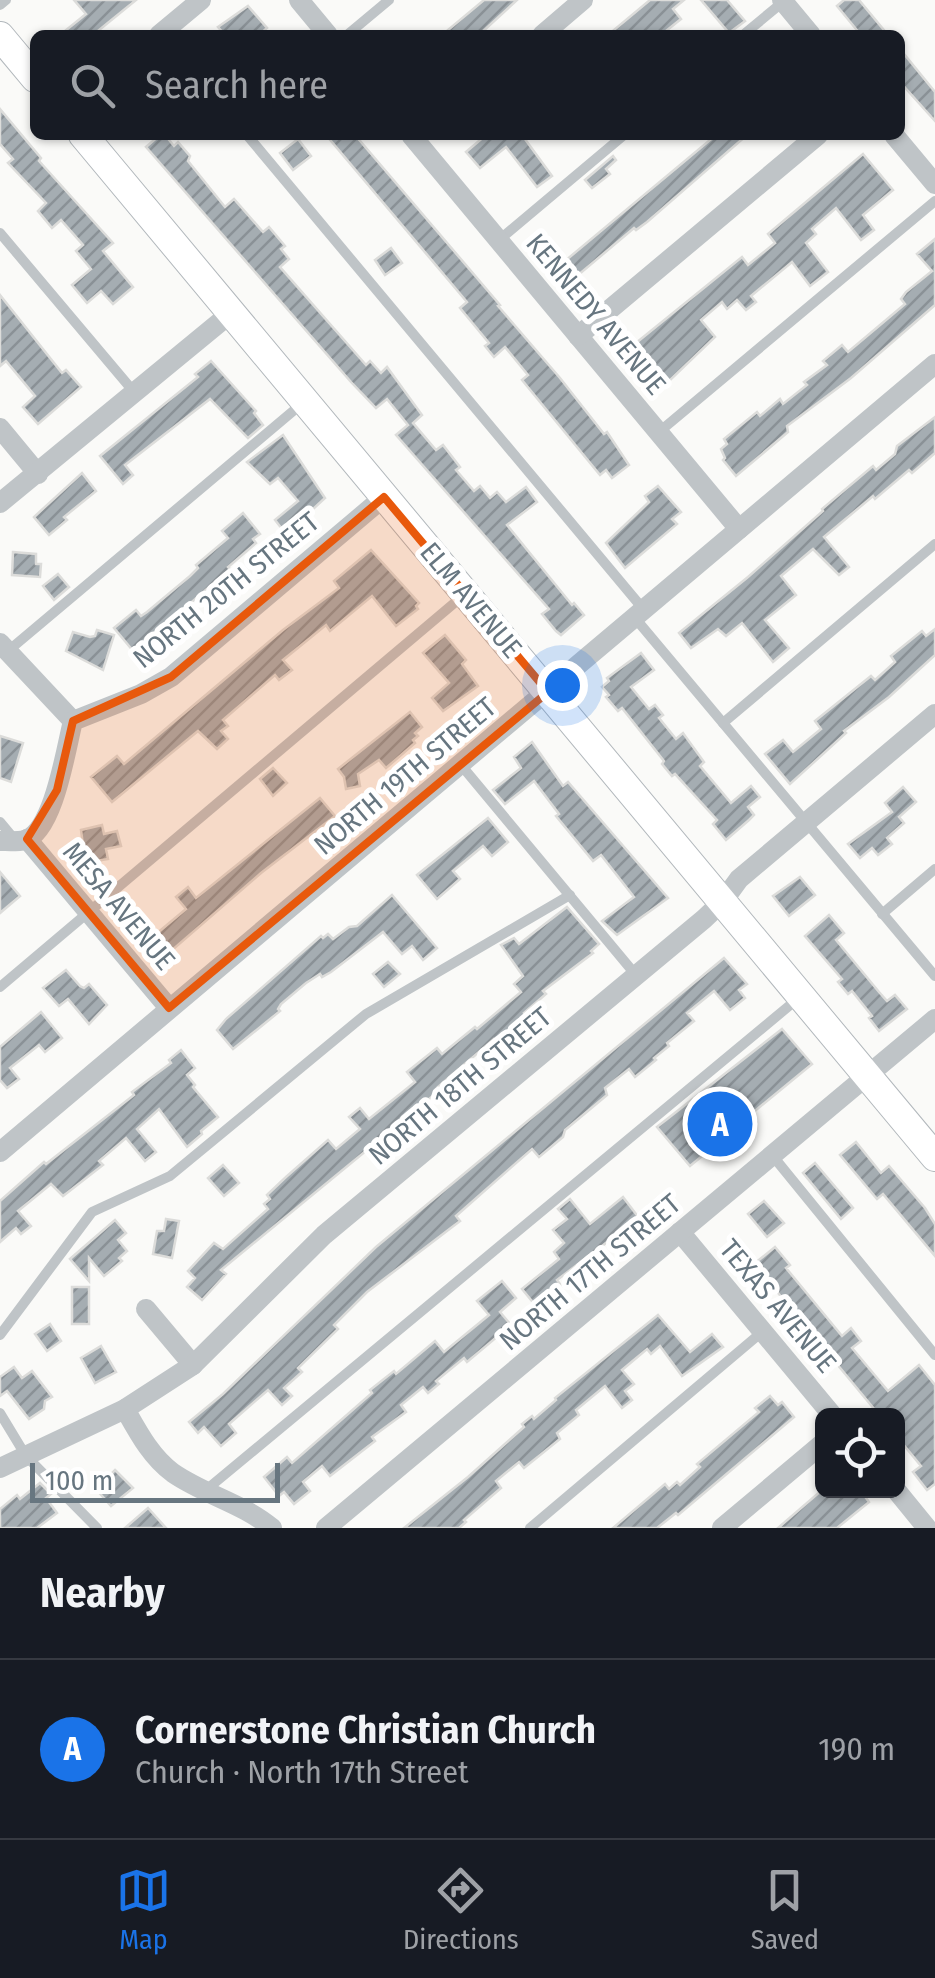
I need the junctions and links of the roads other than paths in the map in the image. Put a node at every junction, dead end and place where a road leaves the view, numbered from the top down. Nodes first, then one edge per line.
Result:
1 (6, 0) edge
2 (201, 0) edge
3 (299, 0) edge
4 (388, 0) edge
5 (583, 0) edge
6 (782, 1) edge
7 (0, 5) edge
8 (166, 30) edge
9 (324, 30) edge
10 (353, 30) edge
11 (548, 30) edge
12 (749, 30) edge
13 (807, 30) edge
14 (0, 36) edge
15 (30, 72) edge
16 (87, 140) edge
17 (251, 140) edge
18 (418, 140) edge
19 (618, 140) edge
20 (812, 140) edge
21 (898, 140) edge
22 (935, 184) edge
23 (935, 201) edge
24 (0, 233) edge
25 (499, 240) junction
26 (231, 313) junction
27 (578, 336) junction
28 (935, 364) edge
29 (135, 393) junction
30 (305, 401) junction
31 (0, 428) edge
32 (658, 432) junction
33 (38, 474) junction
34 (384, 497) junction
35 (0, 503) edge
36 (739, 529) junction
37 (935, 544) edge
38 (466, 594) junction
39 (639, 614) junction
40 (4, 647) edge
41 (548, 692) junction
42 (935, 714) edge
43 (73, 721) junction
44 (723, 723) junction
45 (461, 765) junction
46 (0, 822) edge
47 (807, 823) junction
48 (14, 840) edge
49 (935, 869) edge
50 (570, 895) junction
51 (723, 901) junction
52 (88, 913) junction
53 (882, 914) junction
54 (636, 974) junction
55 (935, 976) edge
56 (0, 987) edge
57 (802, 995) junction
58 (170, 1008) junction
59 (935, 1019) edge
60 (868, 1075) junction
61 (0, 1152) edge
62 (772, 1155) junction
63 (935, 1157) edge
64 (680, 1232) junction
65 (146, 1309) dead end
66 (763, 1331) junction
67 (0, 1335) edge
68 (935, 1355) edge
69 (193, 1366) junction
70 (826, 1408) edge
71 (125, 1409) junction
72 (0, 1413) edge
73 (815, 1450) edge
74 (26, 1456) junction
75 (0, 1468) edge
76 (206, 1490) junction
77 (902, 1498) edge
78 (923, 1527) edge
79 (97, 1528) edge
80 (272, 1528) edge
81 (326, 1528) edge
82 (530, 1528) edge
83 (722, 1528) edge

1 - 7 lane
2 - 8 street
3 - 9 street
4 - 10 lane
5 - 11 street
6 - 12 lane
6 - 13 street
14 - 15 street
16 - 26 street, ELM AVENUE
17 - 39 lane
18 - 25 street, KENNEDY AVENUE
19 - 25 lane
20 - 27 street
21 - 22 street
23 - 32 lane
24 - 29 lane
25 - 27 street, KENNEDY AVENUE
26 - 29 street
26 - 30 street, ELM AVENUE
27 - 32 street, KENNEDY AVENUE
28 - 36 street, NORTH 19TH STREET
29 - 33 street
30 - 34 street, ELM AVENUE
30 - 40 lane
31 - 33 street
32 - 36 street, KENNEDY AVENUE
33 - 35 street
34 - 38 street, ELM AVENUE
34 - 43 street, NORTH 20TH STREET
36 - 39 street, NORTH 19TH STREET
37 - 44 lane
38 - 41 street, ELM AVENUE
38 - 52 lane
39 - 41 street, NORTH 19TH STREET
39 - 44 lane
40 - 43 street
41 - 45 street, NORTH 19TH STREET
41 - 51 street, ELM AVENUE
42 - 47 street, NORTH 18TH STREET
43 - 48 street
44 - 47 lane
45 - 50 lane
45 - 58 street, NORTH 19TH STREET
46 - 48 lane
47 - 51 street, NORTH 18TH STREET
47 - 53 lane
48 - 52 street, MESA AVENUE
49 - 53 lane
50 - 54 lane
50 - 67 lane
51 - 54 street, NORTH 18TH STREET
51 - 57 street, ELM AVENUE
52 - 56 lane
52 - 58 street, MESA AVENUE
53 - 55 lane
54 - 69 street, NORTH 18TH STREET
57 - 60 street, ELM AVENUE
57 - 76 lane
58 - 61 street, NORTH 19TH STREET
59 - 60 street, NORTH 17TH STREET
60 - 62 street, NORTH 17TH STREET
60 - 63 street, ELM AVENUE
62 - 64 street, NORTH 17TH STREET
62 - 68 lane
64 - 66 street, TEXAS AVENUE
64 - 81 street, NORTH 17TH STREET
65 - 69 street
66 - 70 street, TEXAS AVENUE
66 - 82 lane
69 - 71 street, NORTH 18TH STREET
71 - 74 street, NORTH 18TH STREET
71 - 76 street
72 - 74 lane
73 - 83 street
74 - 75 street, NORTH 18TH STREET
74 - 79 lane
76 - 80 street
77 - 78 street

